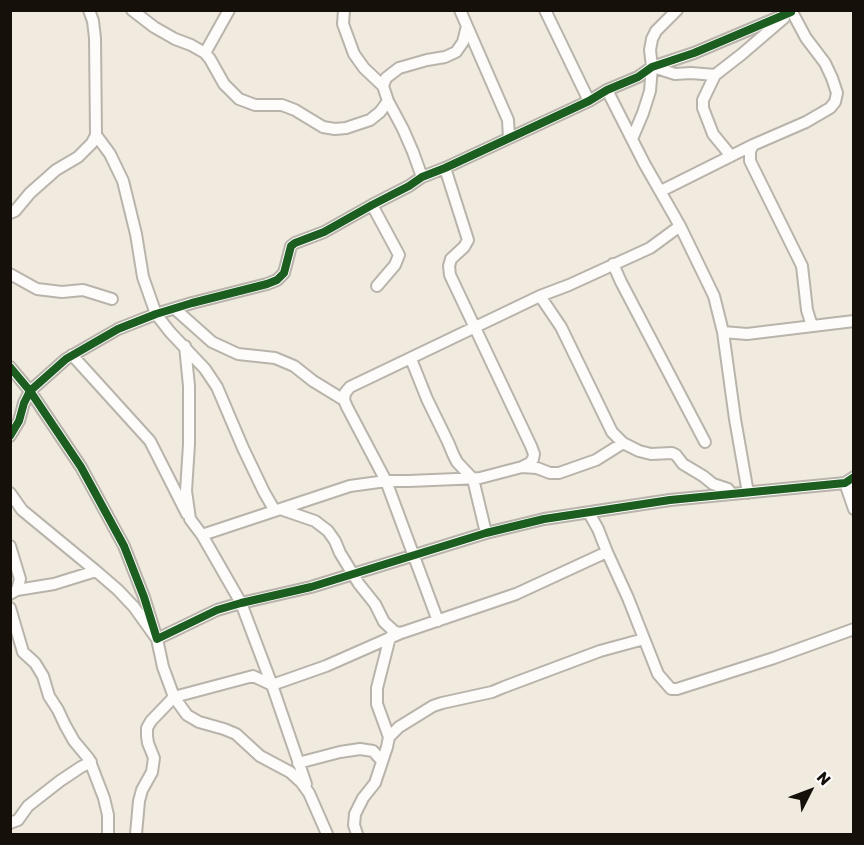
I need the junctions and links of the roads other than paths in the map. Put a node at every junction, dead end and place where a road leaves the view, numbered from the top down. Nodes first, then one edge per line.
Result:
1 (89, 10) edge
2 (132, 10) edge
3 (229, 10) edge
4 (344, 10) edge
5 (460, 10) edge
6 (545, 10) edge
7 (677, 10) edge
8 (792, 11) edge
9 (467, 26) junction
10 (205, 53) junction
11 (652, 67) junction
12 (715, 75) junction
13 (383, 86) junction
14 (608, 90) junction
15 (388, 101) junction
16 (589, 101) junction
17 (508, 120) junction
18 (523, 132) junction
19 (96, 135) junction
20 (509, 138) junction
21 (632, 139) junction
22 (753, 145) junction
23 (731, 156) junction
24 (445, 168) junction
25 (422, 177) junction
26 (661, 191) junction
27 (372, 205) junction
28 (10, 213) edge
29 (680, 226) junction
30 (613, 264) junction
31 (10, 274) edge
32 (377, 286) dead end
33 (540, 296) junction
34 (112, 299) dead end
35 (175, 309) junction
36 (156, 314) junction
37 (854, 321) edge
38 (812, 326) junction
39 (475, 327) junction
40 (723, 332) junction
41 (185, 346) junction
42 (72, 355) junction
43 (411, 359) junction
44 (10, 367) edge
45 (30, 391) junction
46 (344, 400) junction
47 (10, 436) edge
48 (705, 442) dead end
49 (622, 443) junction
50 (522, 467) junction
51 (473, 479) junction
52 (386, 481) junction
53 (851, 481) edge
54 (10, 493) edge
55 (748, 493) junction
56 (732, 494) junction
57 (604, 509) junction
58 (854, 509) edge
59 (277, 510) junction
60 (588, 513) junction
61 (190, 519) junction
62 (598, 530) junction
63 (486, 533) junction
64 (202, 535) junction
65 (10, 546) edge
66 (607, 552) junction
67 (414, 555) junction
68 (96, 571) junction
69 (354, 574) junction
70 (14, 592) edge
71 (241, 603) junction
72 (10, 608) edge
73 (438, 621) junction
74 (854, 629) edge
75 (401, 633) junction
76 (390, 637) junction
77 (157, 639) junction
78 (644, 639) junction
79 (263, 662) junction
80 (253, 676) junction
81 (272, 685) junction
82 (174, 697) junction
83 (389, 737) junction
84 (382, 761) junction
85 (91, 762) junction
86 (298, 763) junction
87 (309, 793) junction
88 (10, 823) edge
89 (108, 834) edge
90 (136, 834) edge
91 (327, 834) edge
92 (357, 834) edge

1 - 19 street
2 - 10 street
3 - 10 street
4 - 13 street
5 - 9 street
6 - 16 street
7 - 11 street
8 - 11 street
8 - 12 street
8 - 22 street
9 - 13 street
9 - 17 street
10 - 15 street
11 - 12 street
11 - 14 street
11 - 21 street
12 - 23 street
13 - 15 street
14 - 16 street
14 - 21 street
15 - 25 street
16 - 18 street
17 - 18 street
17 - 20 street
18 - 20 street
19 - 28 street
19 - 36 street
20 - 24 street
21 - 26 street
22 - 23 street
22 - 38 street
23 - 26 street
24 - 25 street
24 - 39 street
25 - 27 street
26 - 29 street
27 - 32 street
27 - 35 street
29 - 30 street
29 - 40 street
30 - 33 street
30 - 48 street
31 - 34 street
33 - 39 street
33 - 49 street
35 - 36 street
35 - 46 street
36 - 41 street
36 - 42 street
37 - 38 street
38 - 40 street
39 - 43 street
39 - 50 street
40 - 55 street
41 - 59 street
41 - 61 street
42 - 45 street
42 - 61 street
43 - 46 street
43 - 51 street
44 - 45 street
45 - 47 street
45 - 77 street
46 - 52 street
49 - 50 street
49 - 56 street
50 - 51 street
51 - 52 street
51 - 63 street
52 - 59 street
52 - 67 street
53 - 55 street
53 - 58 street
54 - 68 street
55 - 56 street
56 - 57 street
57 - 60 street
57 - 62 street
59 - 64 street
59 - 69 street
60 - 62 street
60 - 63 street
61 - 64 street
62 - 66 street
63 - 67 street
64 - 71 street
65 - 70 street
66 - 73 street
66 - 78 street
67 - 69 street
67 - 73 street
68 - 70 street
68 - 77 street
69 - 71 street
69 - 75 street
71 - 77 street
71 - 79 street
72 - 85 street
73 - 75 street
74 - 78 street
75 - 76 street
76 - 81 street
76 - 83 street
77 - 82 street
78 - 83 street
79 - 80 street
79 - 81 street
80 - 81 street
80 - 82 street
81 - 86 street
82 - 87 street
82 - 90 street
83 - 84 street
84 - 86 street
84 - 92 street
85 - 88 street
85 - 89 street
86 - 87 street
87 - 91 street

